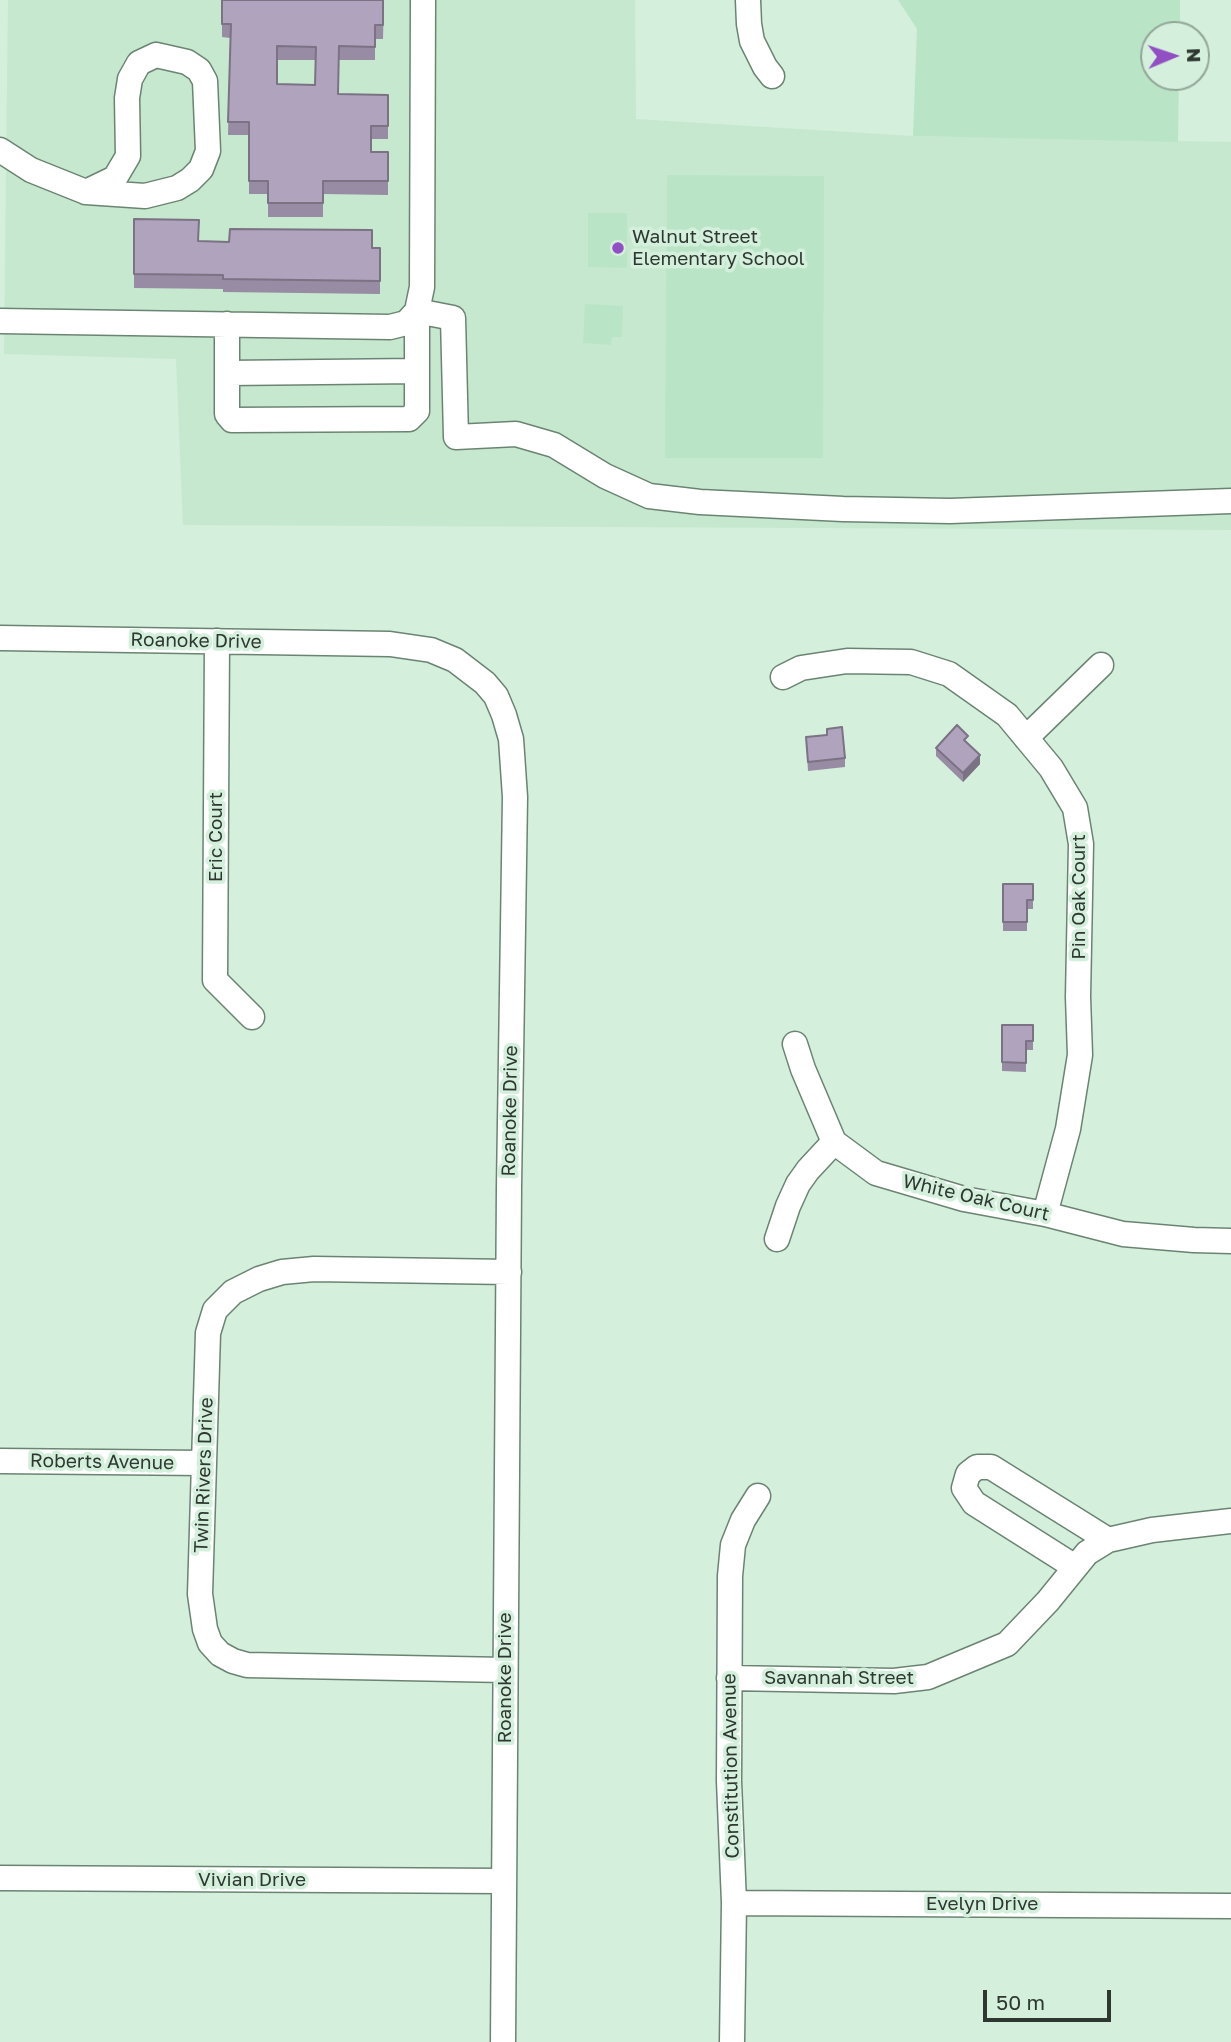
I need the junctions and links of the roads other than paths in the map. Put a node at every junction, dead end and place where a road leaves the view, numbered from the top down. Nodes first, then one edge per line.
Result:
1 (423, 0) edge
2 (748, 0) edge
3 (772, 76) dead end
4 (0, 150) edge
5 (86, 192) junction
6 (417, 311) junction
7 (0, 321) edge
8 (227, 324) junction
9 (417, 371) junction
10 (227, 373) junction
11 (1231, 501) edge
12 (0, 638) edge
13 (217, 641) junction
14 (1101, 665) dead end
15 (783, 677) dead end
16 (1026, 738) junction
17 (252, 1017) dead end
18 (795, 1044) dead end
19 (834, 1142) junction
20 (1045, 1214) junction
21 (777, 1239) dead end
22 (1231, 1241) edge
23 (509, 1272) junction
24 (0, 1461) edge
25 (204, 1463) junction
26 (758, 1496) dead end
27 (1231, 1521) edge
28 (1108, 1541) junction
29 (1075, 1567) junction
30 (505, 1670) junction
31 (729, 1678) junction
32 (0, 1878) edge
33 (503, 1881) junction
34 (734, 1903) junction
35 (1231, 1906) edge
36 (503, 2042) edge
37 (732, 2042) edge

1 - 6 street
2 - 3 street
4 - 5 street
5 - 5 street
6 - 8 street
6 - 9 street
6 - 11 street
7 - 8 street
8 - 10 street
9 - 10 street
9 - 10 street
12 - 13 street, Roanoke Drive
13 - 17 street, Eric Court
13 - 23 street, Roanoke Drive
14 - 16 street
15 - 16 street, Pin Oak Court
16 - 20 street, Pin Oak Court
18 - 19 street
19 - 20 street, White Oak Court
19 - 21 street
20 - 22 street, White Oak Court
23 - 25 street, Twin Rivers Drive
23 - 30 street, Roanoke Drive
24 - 25 street, Roberts Avenue
25 - 30 street, Twin Rivers Drive
26 - 31 street, Constitution Avenue
27 - 28 street, Savannah Street
28 - 29 street, Savannah Street
28 - 29 street
29 - 31 street, Savannah Street
30 - 33 street, Roanoke Drive
31 - 34 street, Constitution Avenue
32 - 33 street, Vivian Drive
33 - 36 street, Roanoke Drive
34 - 35 street, Evelyn Drive
34 - 37 street, Constitution Avenue

